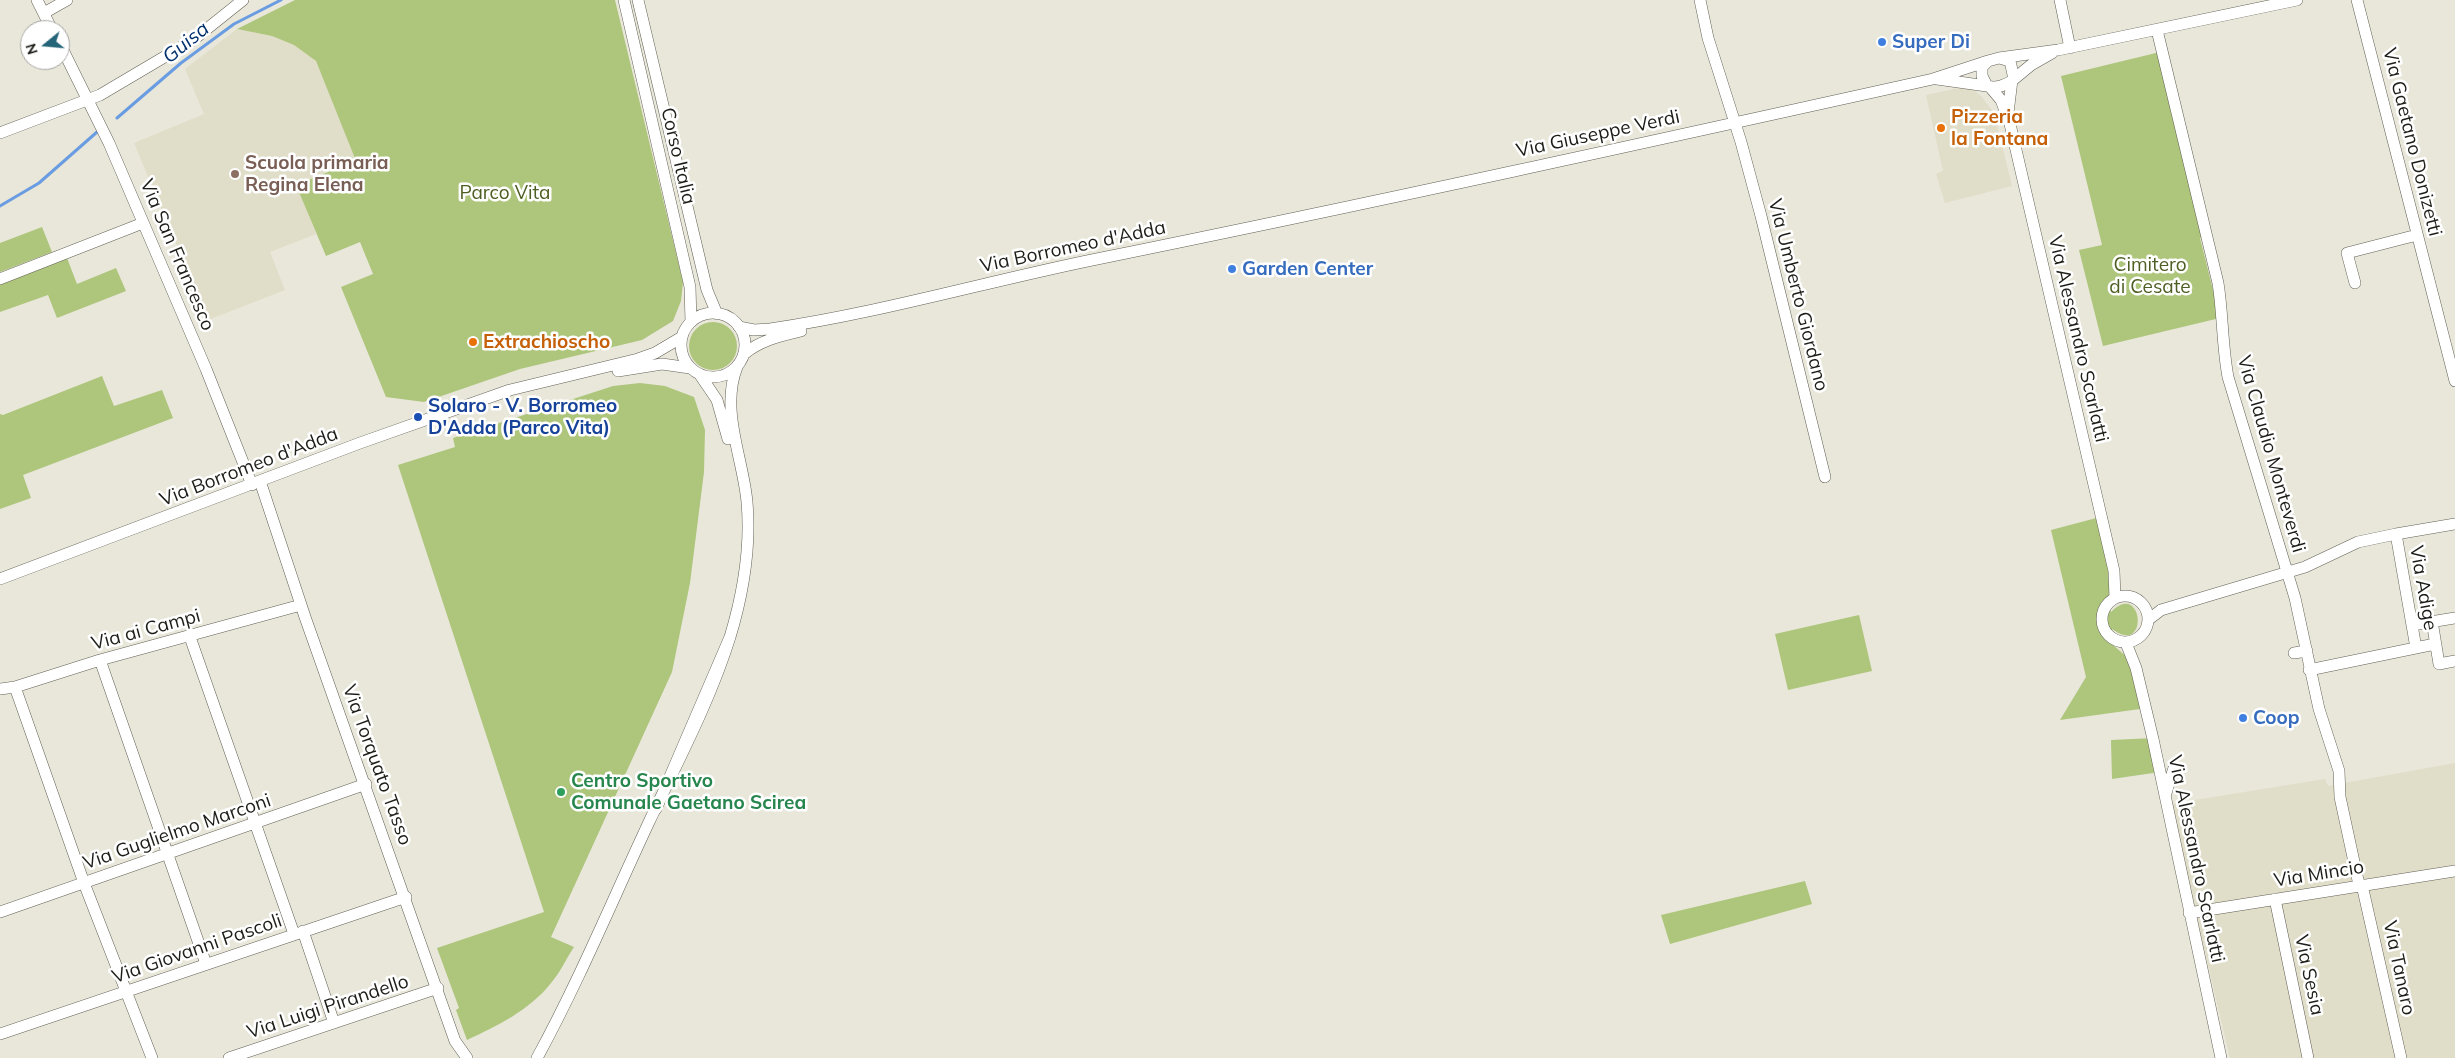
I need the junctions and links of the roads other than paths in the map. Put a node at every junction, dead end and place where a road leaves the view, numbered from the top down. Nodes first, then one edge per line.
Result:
1 (37, 0) edge
2 (66, 0) edge
3 (242, 0) edge
4 (624, 0) edge
5 (638, 0) edge
6 (1700, 0) edge
7 (2060, 0) edge
8 (2297, 0) edge
9 (2357, 0) edge
10 (44, 14) junction
11 (47, 20) edge
12 (2157, 30) junction
13 (2064, 49) junction
14 (1994, 59) junction
15 (70, 63) edge
16 (1933, 79) junction
17 (2013, 80) junction
18 (1988, 87) junction
19 (90, 101) junction
20 (2008, 115) junction
21 (1734, 123) junction
22 (0, 132) edge
23 (143, 222) junction
24 (1270, 224) joint
25 (2418, 235) junction
26 (0, 279) edge
27 (2355, 284) dead end
28 (884, 307) junction
29 (717, 314) junction
30 (691, 322) junction
31 (739, 327) junction
32 (682, 337) junction
33 (744, 354) junction
34 (737, 367) junction
35 (690, 368) junction
36 (2453, 368) edge
37 (700, 375) junction
38 (2455, 381) edge
39 (510, 390) junction
40 (1825, 477) dead end
41 (256, 483) junction
42 (2455, 524) edge
43 (2396, 534) junction
44 (747, 545) junction
45 (2114, 571) junction
46 (2287, 573) junction
47 (0, 579) edge
48 (2126, 596) junction
49 (2115, 598) junction
50 (301, 605) junction
51 (2144, 606) junction
52 (2161, 610) junction
53 (2455, 618) edge
54 (2148, 620) junction
55 (2432, 621) junction
56 (2412, 625) junction
57 (190, 637) junction
58 (2138, 639) junction
59 (2126, 642) junction
60 (2435, 644) junction
61 (2416, 648) junction
62 (2306, 651) junction
63 (2294, 653) dead end
64 (100, 660) junction
65 (2455, 661) edge
66 (2136, 668) junction
67 (2310, 670) junction
68 (15, 687) junction
69 (0, 689) edge
70 (2174, 768) dead end
71 (366, 784) junction
72 (2165, 798) junction
73 (255, 823) junction
74 (167, 854) junction
75 (2455, 871) edge
76 (84, 883) junction
77 (2360, 885) junction
78 (406, 897) junction
79 (2275, 899) junction
80 (0, 912) edge
81 (2189, 913) junction
82 (298, 933) junction
83 (206, 964) junction
84 (438, 988) junction
85 (126, 991) junction
86 (334, 1023) junction
87 (0, 1034) edge
88 (152, 1058) edge
89 (229, 1058) edge
90 (467, 1058) edge
91 (539, 1058) edge
92 (2221, 1058) edge
93 (2308, 1058) edge
94 (2400, 1058) edge

1 - 10 street
2 - 10 street
3 - 19 street
4 - 30 street, Corso Italia
5 - 29 street, Corso Italia
6 - 21 street, Via Umberto Giordano
7 - 13 street
8 - 12 street, Via Giuseppe Verdi
9 - 25 street, Via Gaetano Donizetti
10 - 11 street
12 - 13 street, Via Giuseppe Verdi
12 - 46 street, Via Claudio Monteverdi
13 - 14 street, Via Giuseppe Verdi
13 - 17 street, Via Giuseppe Verdi
14 - 16 street, Via Giuseppe Verdi
14 - 17 street
14 - 18 street
15 - 19 street, Via San Francesco
16 - 18 street, Via Giuseppe Verdi
16 - 21 street, Via Giuseppe Verdi
17 - 18 street
17 - 20 street, Via Alessandro Scarlatti
18 - 20 street, Via Alessandro Scarlatti
19 - 22 street
19 - 23 street, Via San Francesco
20 - 45 street, Via Alessandro Scarlatti
21 - 24 street, Via Giuseppe Verdi
21 - 40 street, Via Umberto Giordano
23 - 26 street
23 - 41 street, Via San Francesco
24 - 28 street, Via Borromeo d'Adda
25 - 27 street
25 - 36 street, Via Gaetano Donizetti
28 - 31 street, Via Borromeo d'Adda
28 - 33 street, Via Borromeo d'Adda
29 - 30 street
29 - 31 street
30 - 32 street
31 - 33 street
32 - 35 street
32 - 39 street, Via Borromeo d'Adda
33 - 34 street
34 - 37 street
34 - 44 street
35 - 37 street
35 - 39 street, Via Borromeo d'Adda
36 - 38 street, Via Gaetano Donizetti
37 - 44 street
39 - 41 street, Via Borromeo d'Adda
41 - 47 street, Via Borromeo d'Adda
41 - 50 street, Via Torquato Tasso
42 - 43 street, Via Adige
43 - 46 street
43 - 56 street, Via Adige
44 - 91 street
45 - 48 street, Via Alessandro Scarlatti
45 - 49 street, Via Alessandro Scarlatti
46 - 52 street
46 - 62 street, Via Claudio Monteverdi
48 - 49 street
48 - 51 street
49 - 59 street
50 - 57 street, Via ai Campi
50 - 71 street, Via Torquato Tasso
51 - 52 street
51 - 54 street
52 - 54 street
53 - 55 street
54 - 58 street
55 - 56 street
55 - 60 street
56 - 61 street, Via Adige
57 - 64 street, Via ai Campi
57 - 73 street
58 - 59 street
58 - 66 street, Via Alessandro Scarlatti
59 - 66 street, Via Alessandro Scarlatti
60 - 61 street
60 - 65 street
61 - 67 street
62 - 63 street
62 - 67 street, Via Claudio Monteverdi
64 - 68 street, Via ai Campi
64 - 74 street
66 - 72 street, Via Alessandro Scarlatti
67 - 77 street, Via Claudio Monteverdi
68 - 69 street, Via ai Campi
68 - 76 street
70 - 72 street
71 - 73 street, Via Guglielmo Marconi
71 - 78 street, Via Torquato Tasso
72 - 81 street, Via Alessandro Scarlatti
73 - 74 street, Via Guglielmo Marconi
73 - 82 street
74 - 76 street, Via Guglielmo Marconi
74 - 83 street
75 - 77 street, Via Mincio
76 - 80 street, Via Guglielmo Marconi
76 - 85 street
77 - 79 street, Via Mincio
77 - 94 street, Via Tanaro
78 - 82 street, Via Giovanni Pascoli
78 - 84 street, Via Torquato Tasso
79 - 81 street, Via Mincio
79 - 93 street, Via Sesia
81 - 92 street, Via Alessandro Scarlatti
82 - 83 street, Via Giovanni Pascoli
82 - 86 street
83 - 85 street, Via Giovanni Pascoli
84 - 86 street, Via Luigi Pirandello
84 - 90 street, Via Torquato Tasso
85 - 87 street, Via Giovanni Pascoli
85 - 88 street
86 - 89 street, Via Luigi Pirandello

